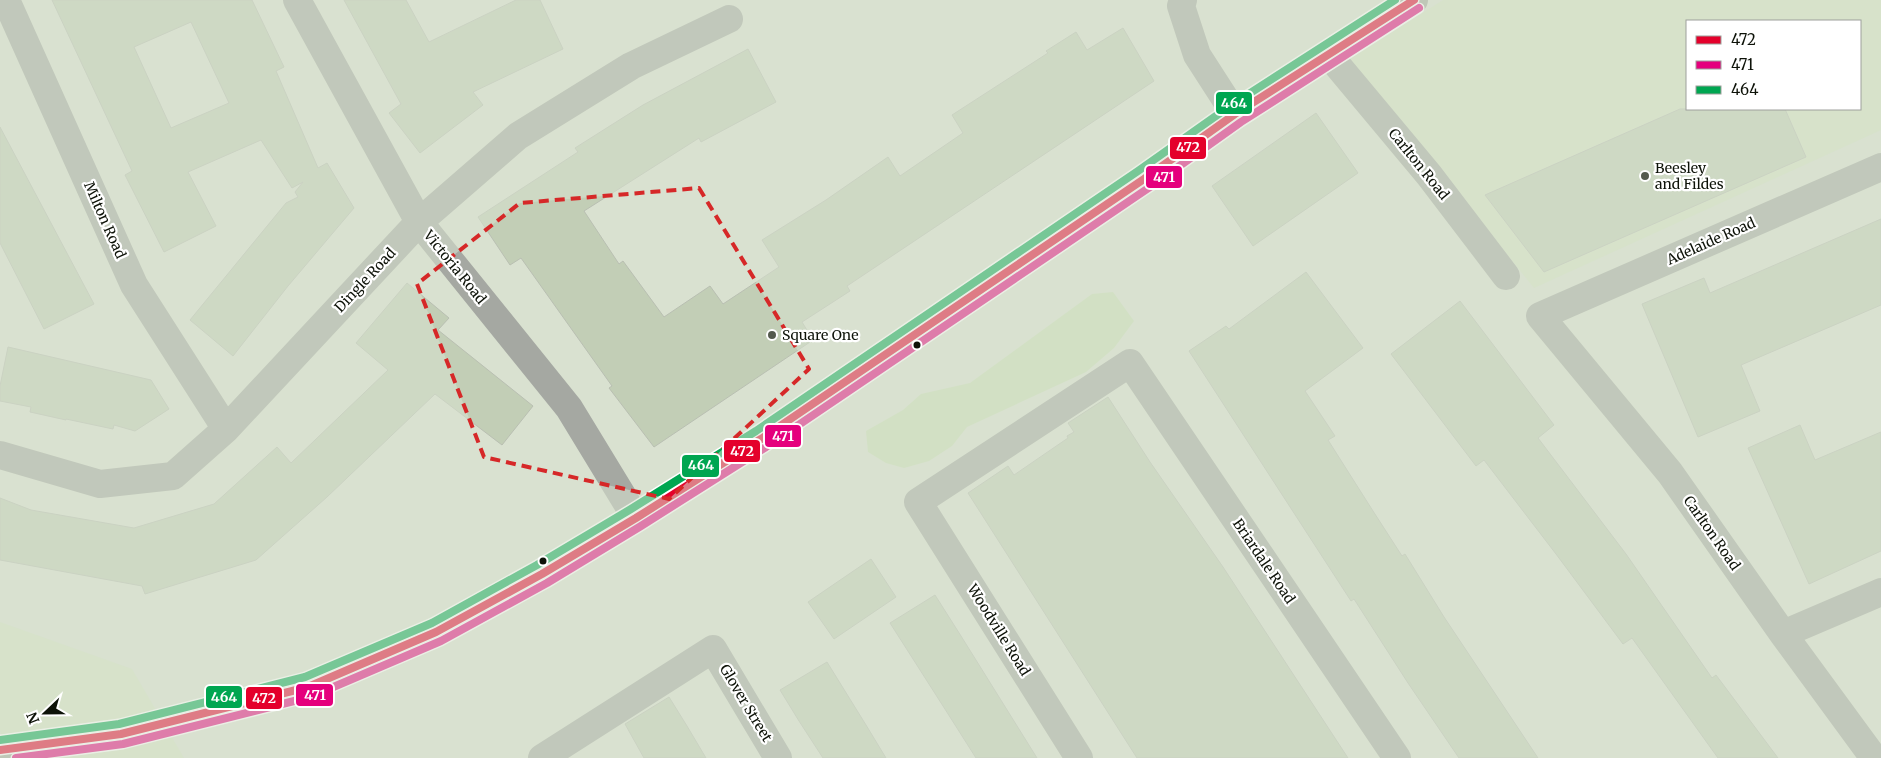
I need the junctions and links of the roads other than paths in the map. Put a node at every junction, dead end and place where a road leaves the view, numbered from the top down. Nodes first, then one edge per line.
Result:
1 (6, 0) edge
2 (297, 0) edge
3 (1183, 0) edge
4 (1414, 0) edge
5 (729, 19) dead end
6 (1328, 54) junction
7 (1234, 114) junction
8 (1881, 167) edge
9 (419, 222) junction
10 (1506, 276) dead end
11 (1540, 316) joint
12 (1130, 363) joint
13 (226, 429) junction
14 (0, 455) edge
15 (636, 518) junction
16 (1881, 592) edge
17 (1783, 634) junction
18 (0, 750) edge
19 (542, 758) edge
20 (778, 758) edge
21 (1080, 758) edge
22 (1397, 758) edge
23 (1874, 758) edge

1 - 13 street, Milton Road
2 - 9 street, Victoria Road
3 - 7 street
4 - 6 highway
5 - 9 street, Dingle Road
6 - 7 highway
6 - 10 street, Carlton Road
7 - 15 highway
8 - 11 street, Adelaide Road
9 - 13 street, Dingle Road
9 - 15 street, Victoria Road
11 - 17 street, Carlton Road
12 - 21 street, Woodville Road
12 - 22 street, Briardale Road
13 - 14 street, Dingle Road
15 - 18 highway
16 - 17 street
17 - 23 street, Carlton Road
19 - 20 street, Glover Street

